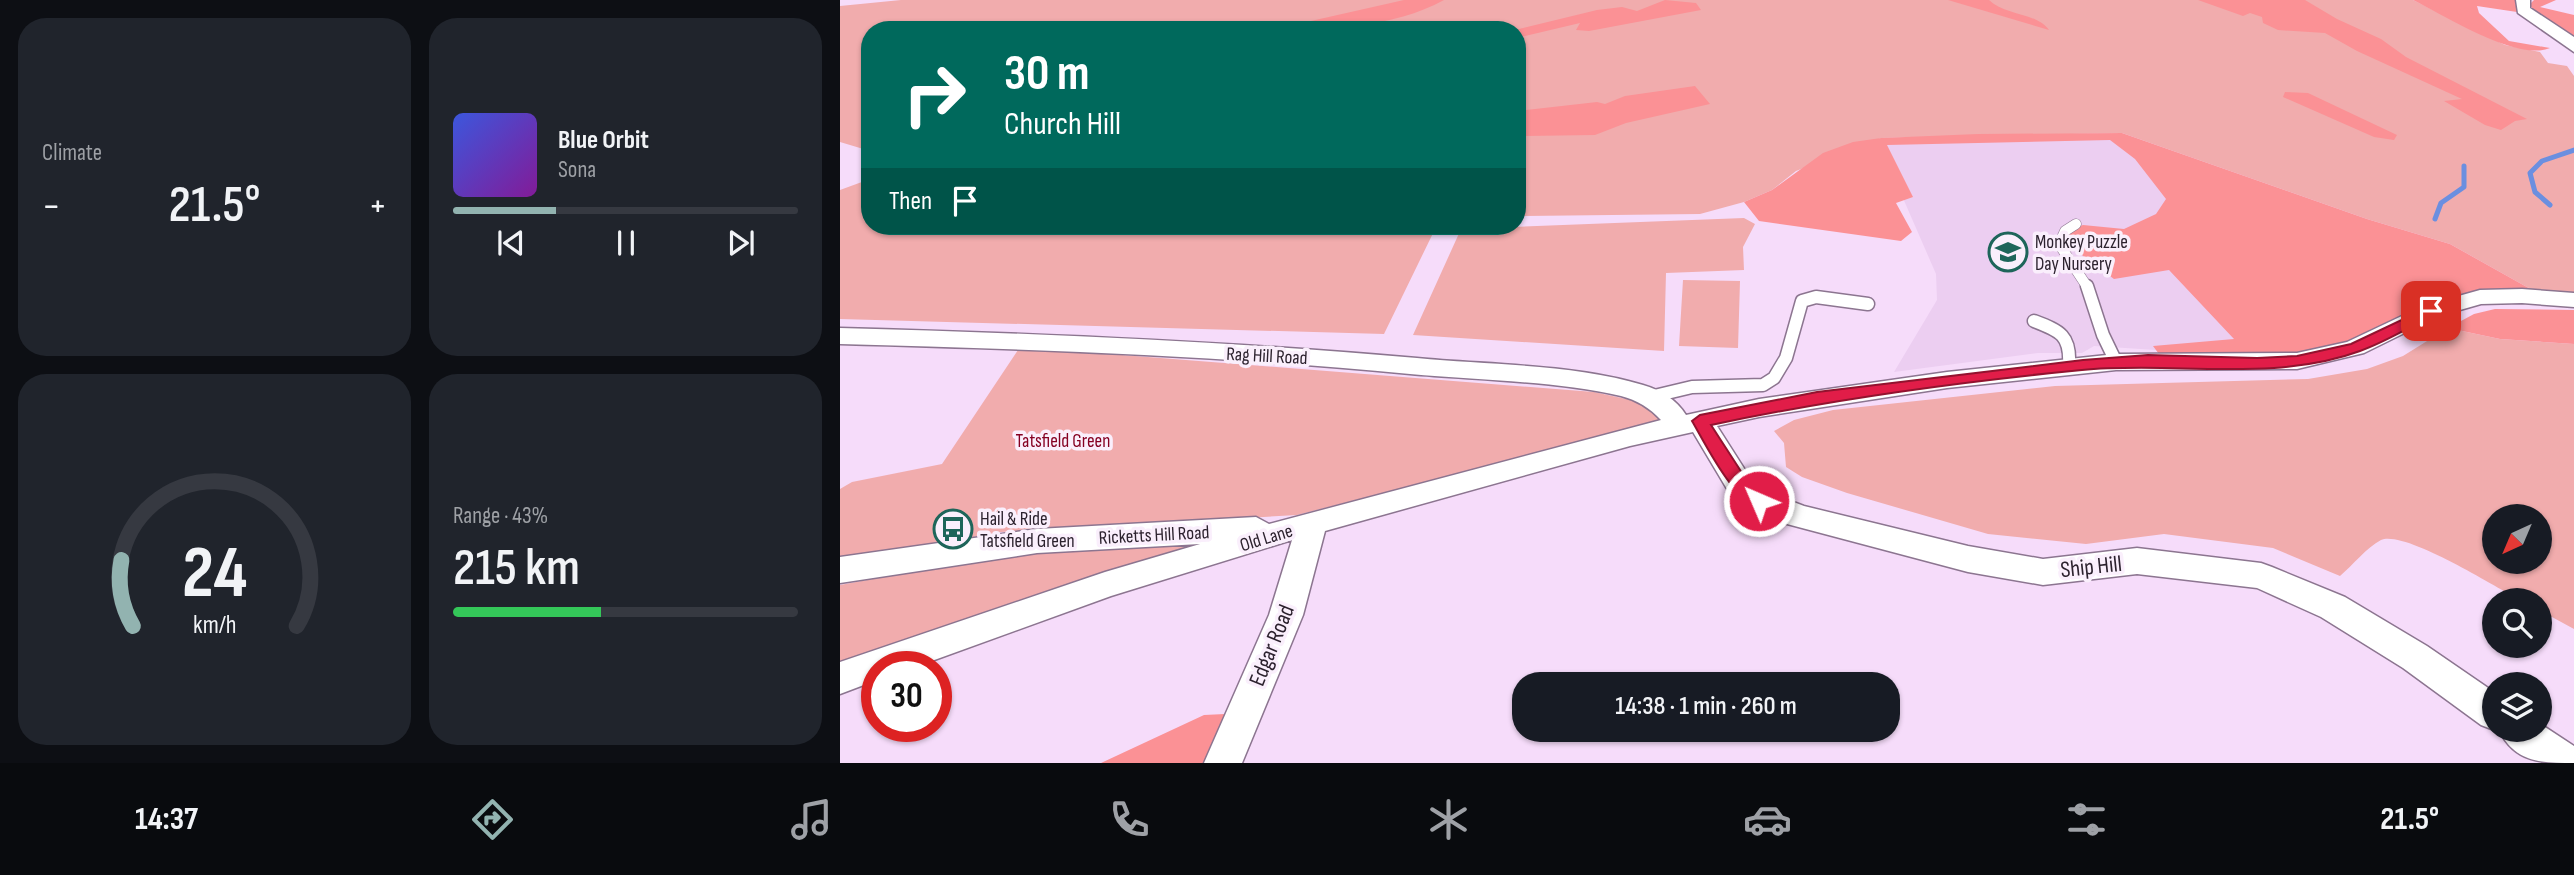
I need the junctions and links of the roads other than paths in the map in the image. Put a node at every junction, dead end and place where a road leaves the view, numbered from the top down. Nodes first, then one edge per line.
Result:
1 (2523, 0) edge
2 (2574, 47) edge
3 (2076, 224) dead end
4 (2574, 300) edge
5 (1868, 304) dead end
6 (2034, 321) dead end
7 (840, 336) edge
8 (2116, 362) junction
9 (2069, 366) junction
10 (1650, 397) junction
11 (1690, 423) junction
12 (1306, 525) junction
13 (840, 570) edge
14 (840, 678) edge
15 (2482, 704) edge
16 (2535, 742) edge
17 (1223, 763) edge
18 (2566, 763) edge

1 - 2 street
3 - 8 lane
4 - 8 street, Old Lane
5 - 10 lane
6 - 9 lane
7 - 10 street, Rag Hill Road
8 - 9 street, Old Lane
9 - 11 street, Old Lane
10 - 11 street, Rag Hill Road
11 - 12 street, Old Lane
11 - 15 street, Ship Hill
12 - 13 street, Ricketts Hill Road
12 - 14 street, Old Lane
12 - 17 street, Edgar Road
16 - 18 street

